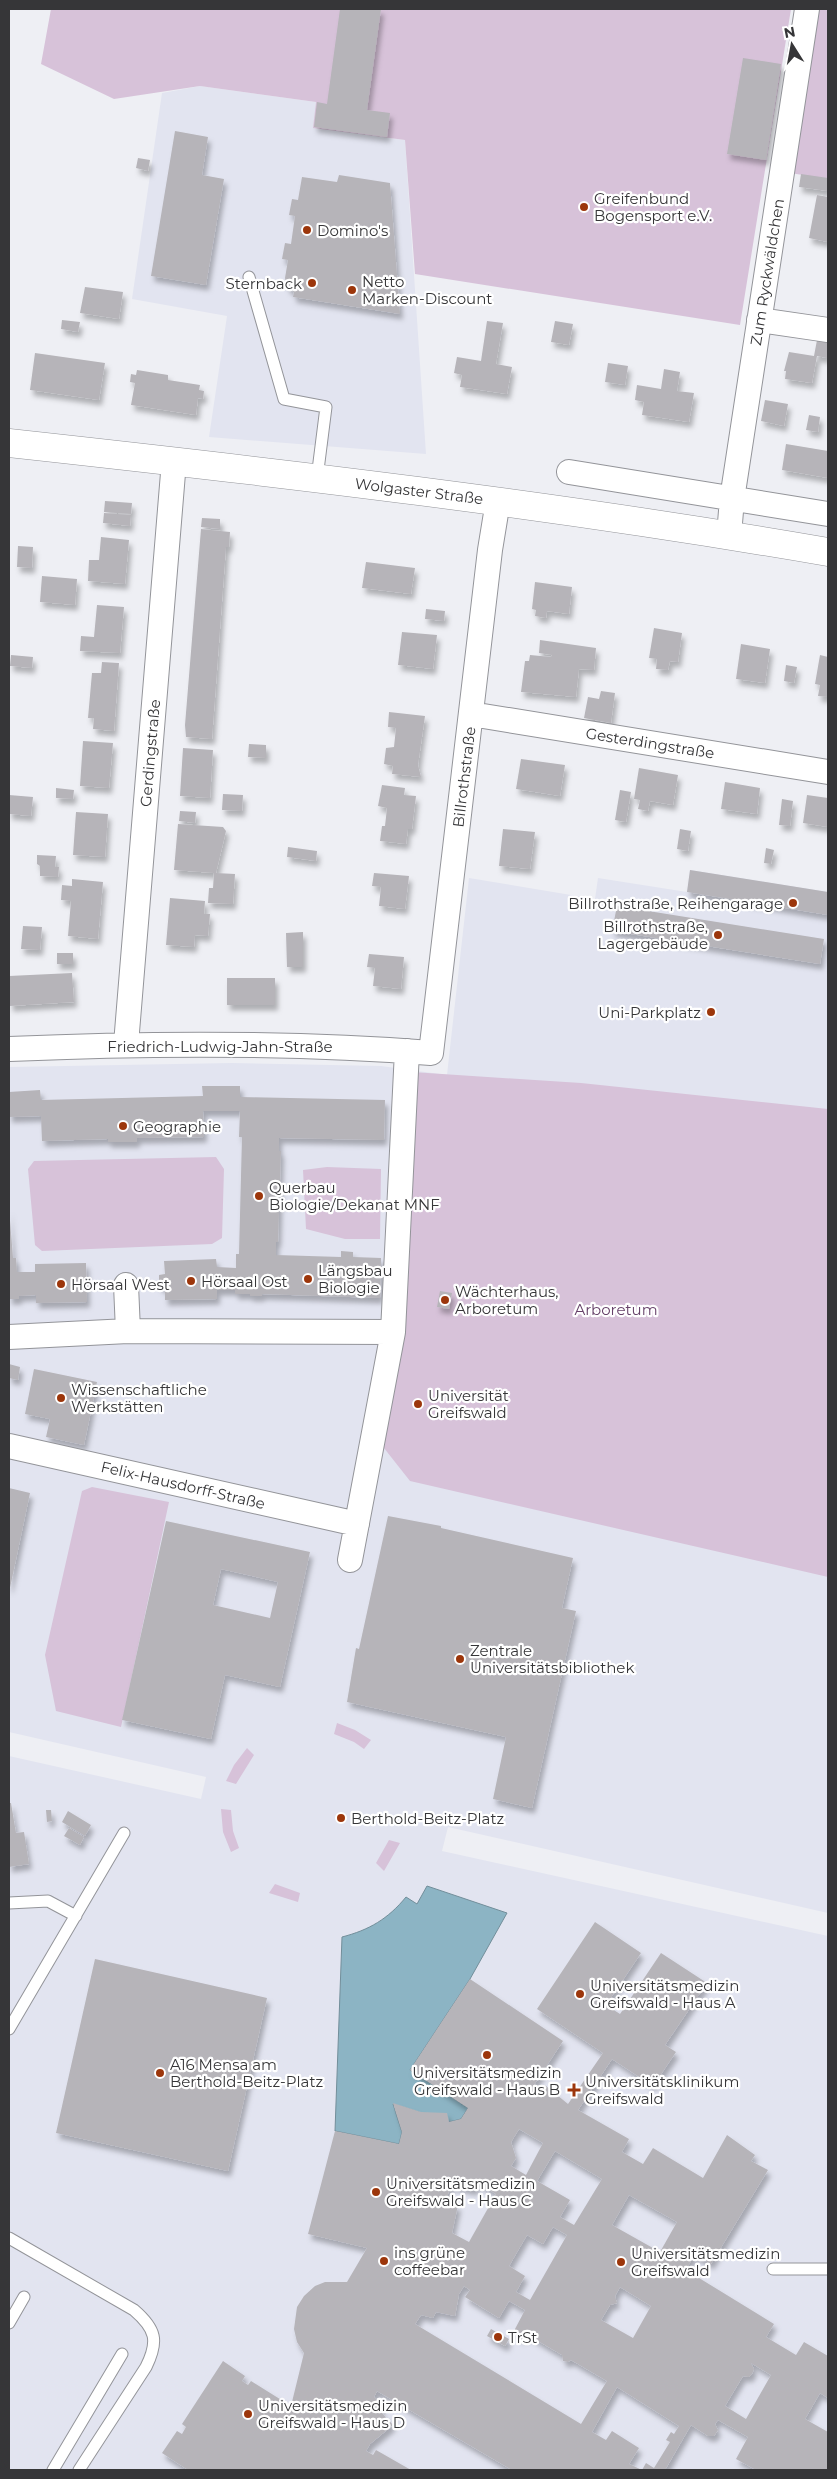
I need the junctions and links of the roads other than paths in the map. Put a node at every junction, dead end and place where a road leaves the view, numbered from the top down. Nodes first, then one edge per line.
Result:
1 (807, 9) edge
2 (249, 276) dead end
3 (760, 320) junction
4 (828, 330) edge
5 (9, 443) edge
6 (174, 461) junction
7 (569, 472) dead end
8 (317, 478) junction
9 (732, 499) junction
10 (498, 501) junction
11 (828, 514) edge
12 (728, 535) junction
13 (828, 552) edge
14 (471, 714) junction
15 (828, 772) edge
16 (126, 1044) junction
17 (9, 1049) edge
18 (407, 1051) junction
19 (431, 1053) joint
20 (126, 1285) dead end
21 (128, 1331) junction
22 (393, 1332) junction
23 (9, 1338) edge
24 (9, 1446) edge
25 (356, 1524) junction
26 (350, 1560) dead end
27 (124, 1833) dead end
28 (9, 1902) edge
29 (76, 1916) junction
30 (9, 2029) edge
31 (9, 2238) edge
32 (773, 2269) dead end
33 (828, 2269) edge
34 (24, 2297) dead end
35 (9, 2323) edge
36 (122, 2354) dead end
37 (53, 2470) edge
38 (79, 2470) edge

1 - 3 street, Zum Ryckwäldchen
2 - 8 lane
3 - 4 street
3 - 9 street, Zum Ryckwäldchen
5 - 6 main road, Wolgaster Straße
6 - 8 main road, Wolgaster Straße
6 - 16 street, Gerdingstraße
7 - 9 street
8 - 10 main road, Wolgaster Straße
9 - 11 street
9 - 12 street, Zum Ryckwäldchen
10 - 12 main road, Wolgaster Straße
10 - 14 street, Billrothstraße
12 - 13 main road, Wolgaster Straße
14 - 15 street, Gesterdingstraße
14 - 19 street, Billrothstraße
16 - 17 street, Friedrich-Ludwig-Jahn-Straße
16 - 18 street, Friedrich-Ludwig-Jahn-Straße
18 - 19 street, Friedrich-Ludwig-Jahn-Straße
18 - 22 street
20 - 21 street
21 - 22 street
21 - 23 street
22 - 25 street
24 - 25 street, Felix-Hausdorff-Straße
25 - 26 street
27 - 29 lane
28 - 29 lane
29 - 30 lane
31 - 38 lane
32 - 33 lane
34 - 35 lane
36 - 37 lane

